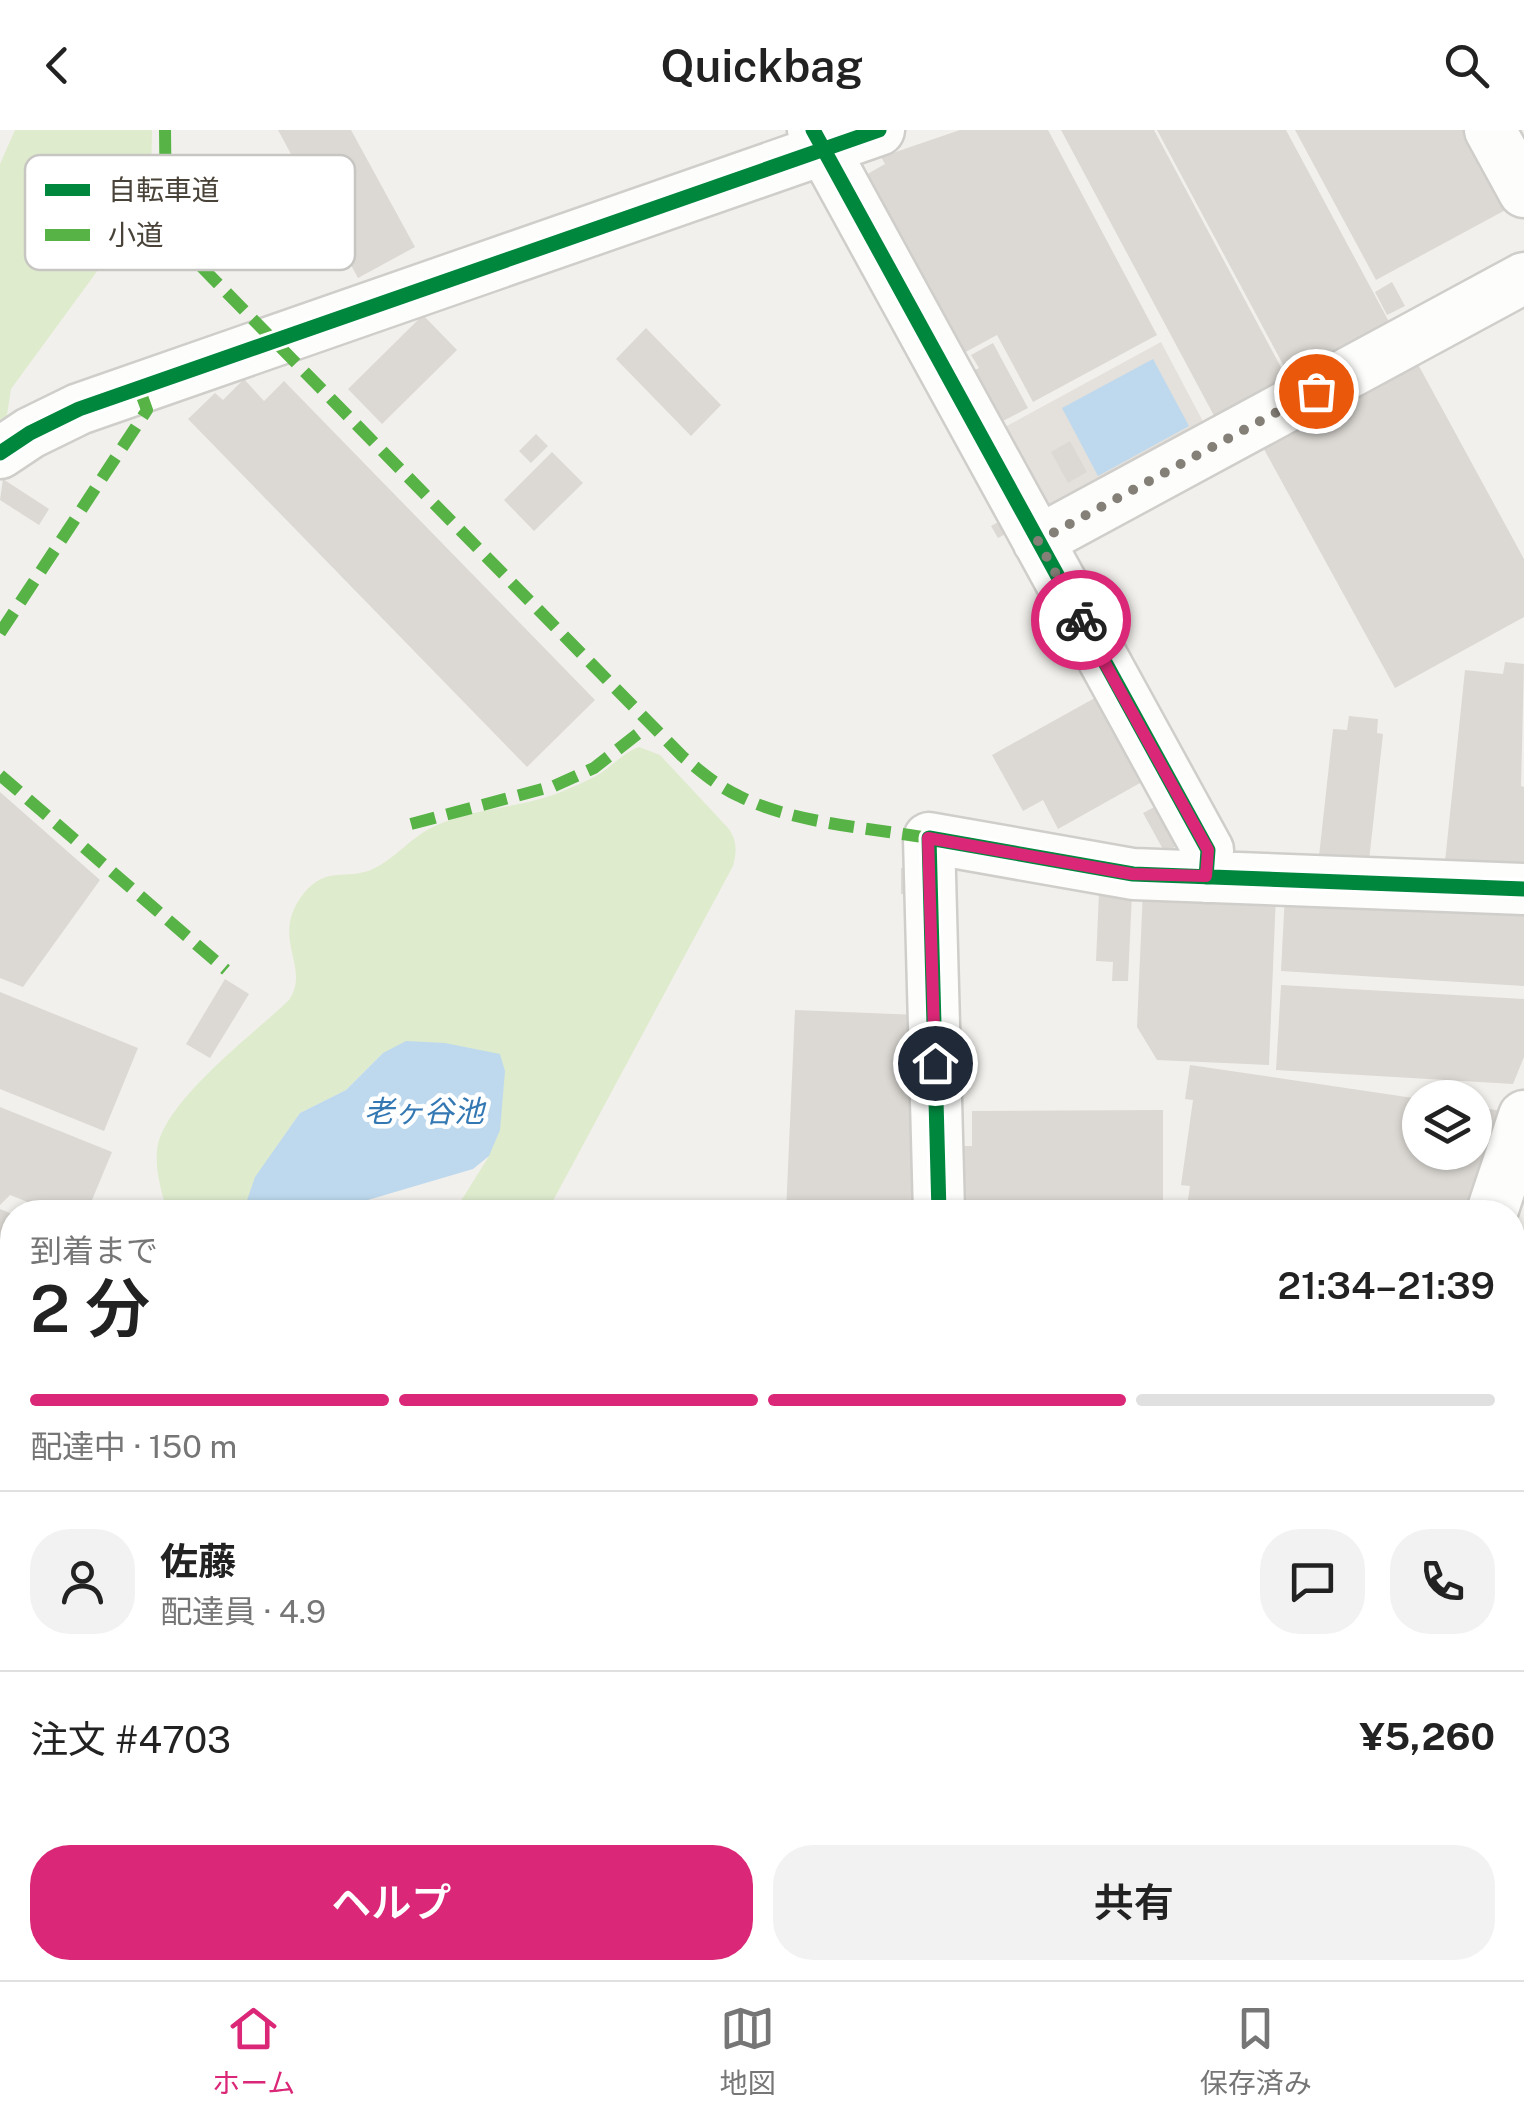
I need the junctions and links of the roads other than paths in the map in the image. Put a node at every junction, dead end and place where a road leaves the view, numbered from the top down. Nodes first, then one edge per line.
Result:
1 (879, 130) edge
2 (1490, 130) edge
3 (818, 140) edge
4 (1524, 192) edge
5 (1524, 278) edge
6 (0, 453) edge
7 (1038, 541) junction
8 (1206, 876) junction
9 (1524, 889) edge
10 (1524, 1116) edge
11 (939, 1200) edge
12 (1496, 1200) edge

1 - 3 street
2 - 4 street
3 - 6 street
3 - 7 street
5 - 7 street
7 - 8 street
8 - 9 street
8 - 11 street
10 - 12 street

